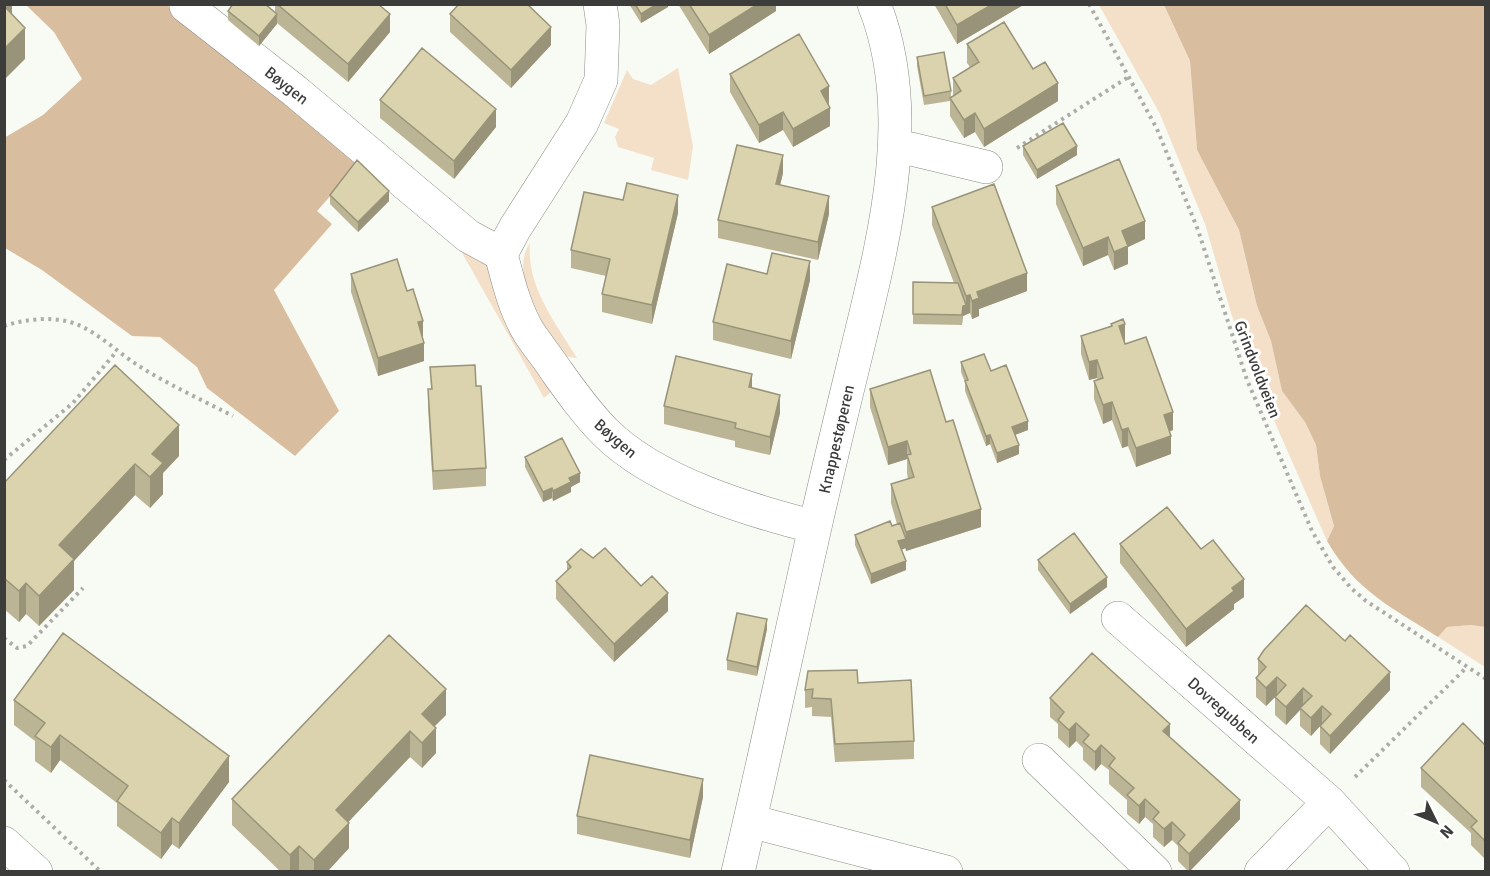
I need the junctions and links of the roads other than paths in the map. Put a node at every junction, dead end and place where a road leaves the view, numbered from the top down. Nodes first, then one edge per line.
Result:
1 (600, 4) edge
2 (874, 4) edge
3 (186, 6) edge
4 (894, 148) junction
5 (986, 167) road end
6 (501, 254) junction
7 (815, 527) junction
8 (1118, 618) dead end
9 (1039, 760) dead end
10 (1329, 802) junction
11 (750, 821) junction
12 (4, 843) edge
13 (36, 872) edge
14 (738, 872) edge
15 (946, 872) edge
16 (1155, 872) edge
17 (1261, 872) edge
18 (1393, 872) edge

1 - 6 street
2 - 4 street, Knappestøperen
3 - 6 street, Bøygen
4 - 5 street
4 - 7 street, Knappestøperen
6 - 7 street, Bøygen
7 - 11 street, Knappestøperen
8 - 10 street, Dovregubben
9 - 16 street
10 - 17 street
10 - 18 street, Dovregubben
11 - 14 street, Knappestøperen
11 - 15 street
12 - 13 street

